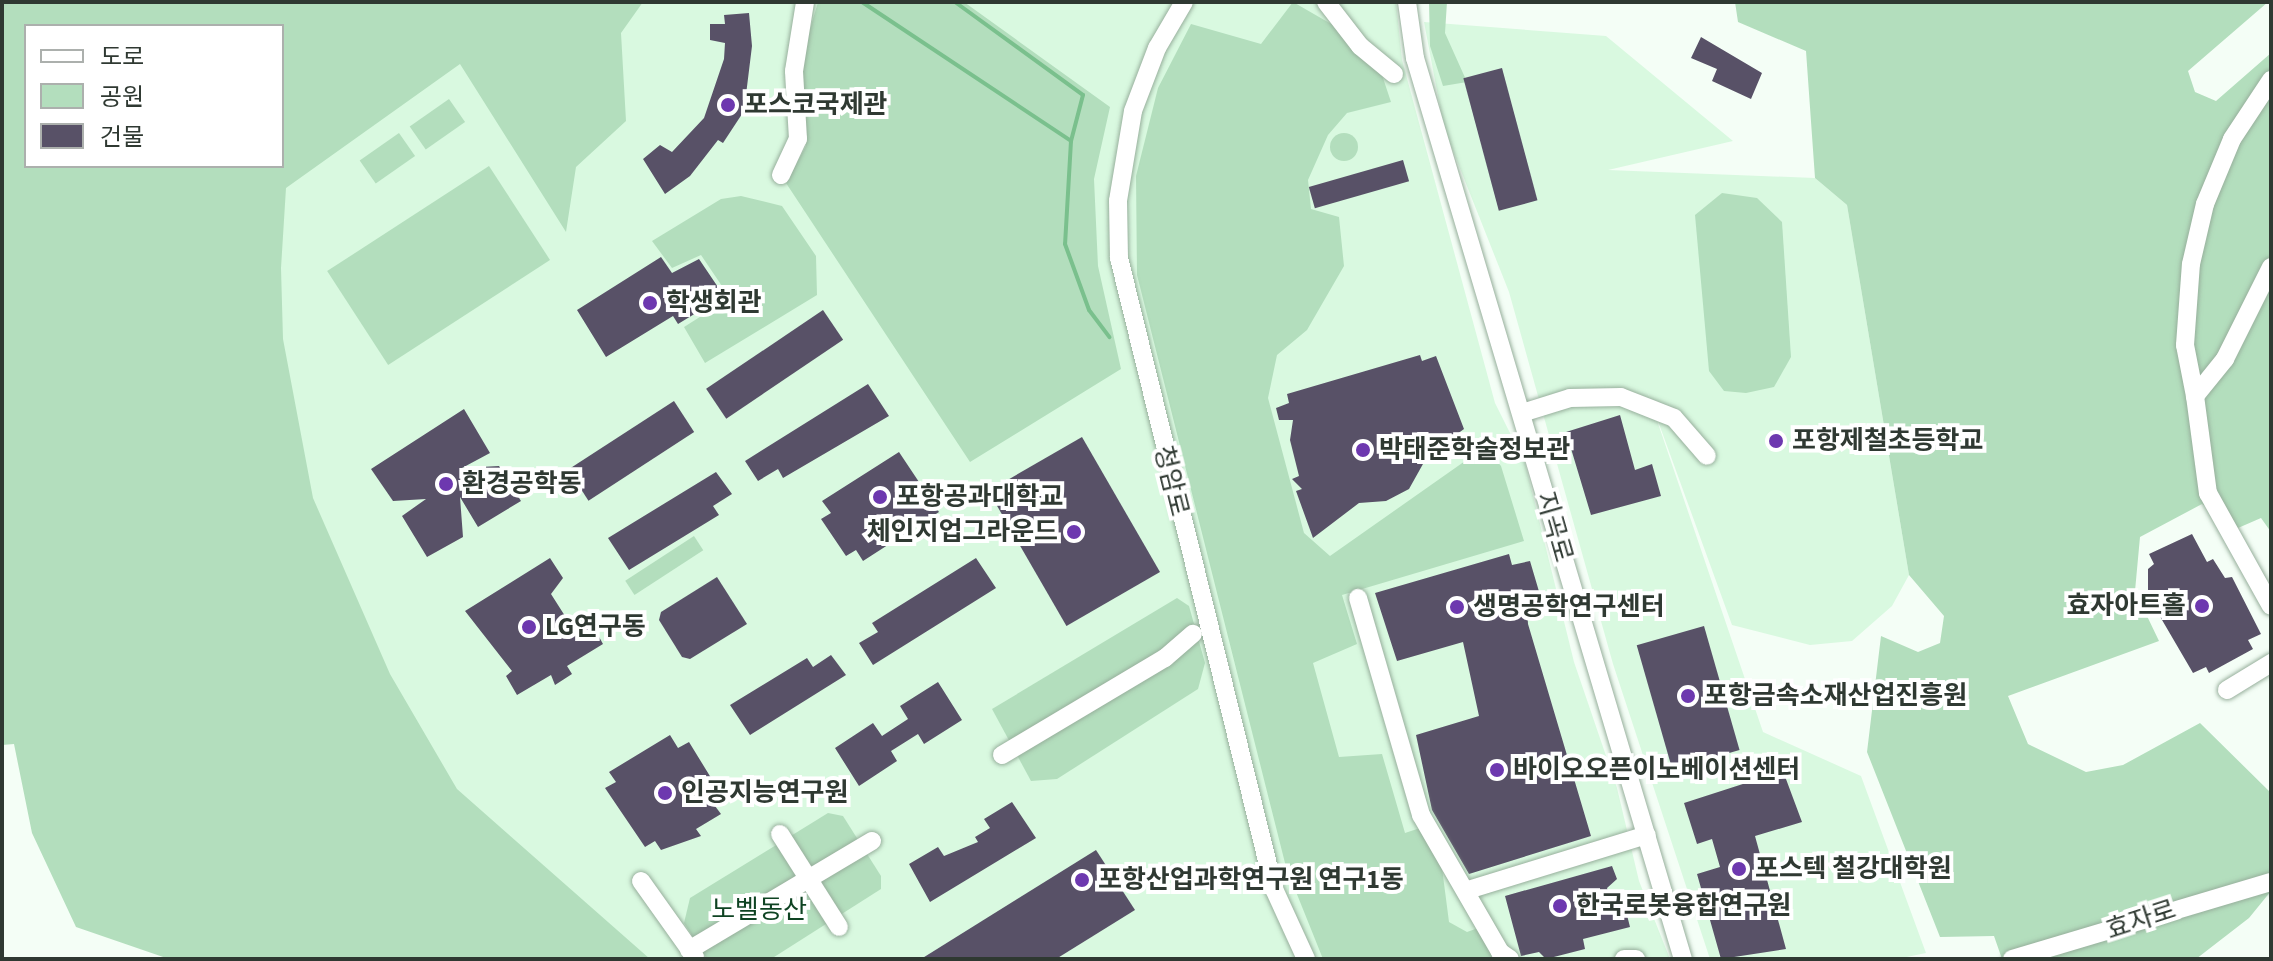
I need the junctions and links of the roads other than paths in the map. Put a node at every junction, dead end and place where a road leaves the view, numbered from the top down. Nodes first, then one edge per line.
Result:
1 (805, 2) edge
2 (1184, 2) edge
3 (1326, 2) edge
4 (1407, 2) edge
5 (1394, 74) dead end
6 (2271, 80) edge
7 (781, 175) dead end
8 (2271, 267) edge
9 (2195, 396) junction
10 (1522, 413) junction
11 (1707, 456) dead end
12 (1358, 598) dead end
13 (2271, 606) edge
14 (1193, 634) dead end
15 (2271, 663) edge
16 (2227, 690) dead end
17 (1002, 755) dead end
18 (780, 834) dead end
19 (1647, 835) junction
20 (872, 841) dead end
21 (808, 878) junction
22 (641, 881) dead end
23 (2271, 882) edge
24 (1468, 890) junction
25 (839, 927) dead end
26 (693, 954) edge
27 (1306, 959) edge
28 (1510, 959) edge
29 (1624, 959) edge
30 (1636, 959) edge
31 (1683, 959) edge
32 (2012, 959) edge

1 - 7 street
2 - 27 street, 청암로
3 - 5 street
4 - 10 street, 지곡로
6 - 9 street
8 - 9 street
9 - 13 street
10 - 11 street
10 - 19 street, 지곡로
12 - 24 street
14 - 17 street
15 - 16 street
18 - 21 street
19 - 24 street
19 - 31 street, 지곡로
20 - 21 street
21 - 25 street
21 - 26 street
22 - 26 street
23 - 32 street, 효자로
24 - 28 street
29 - 30 street

